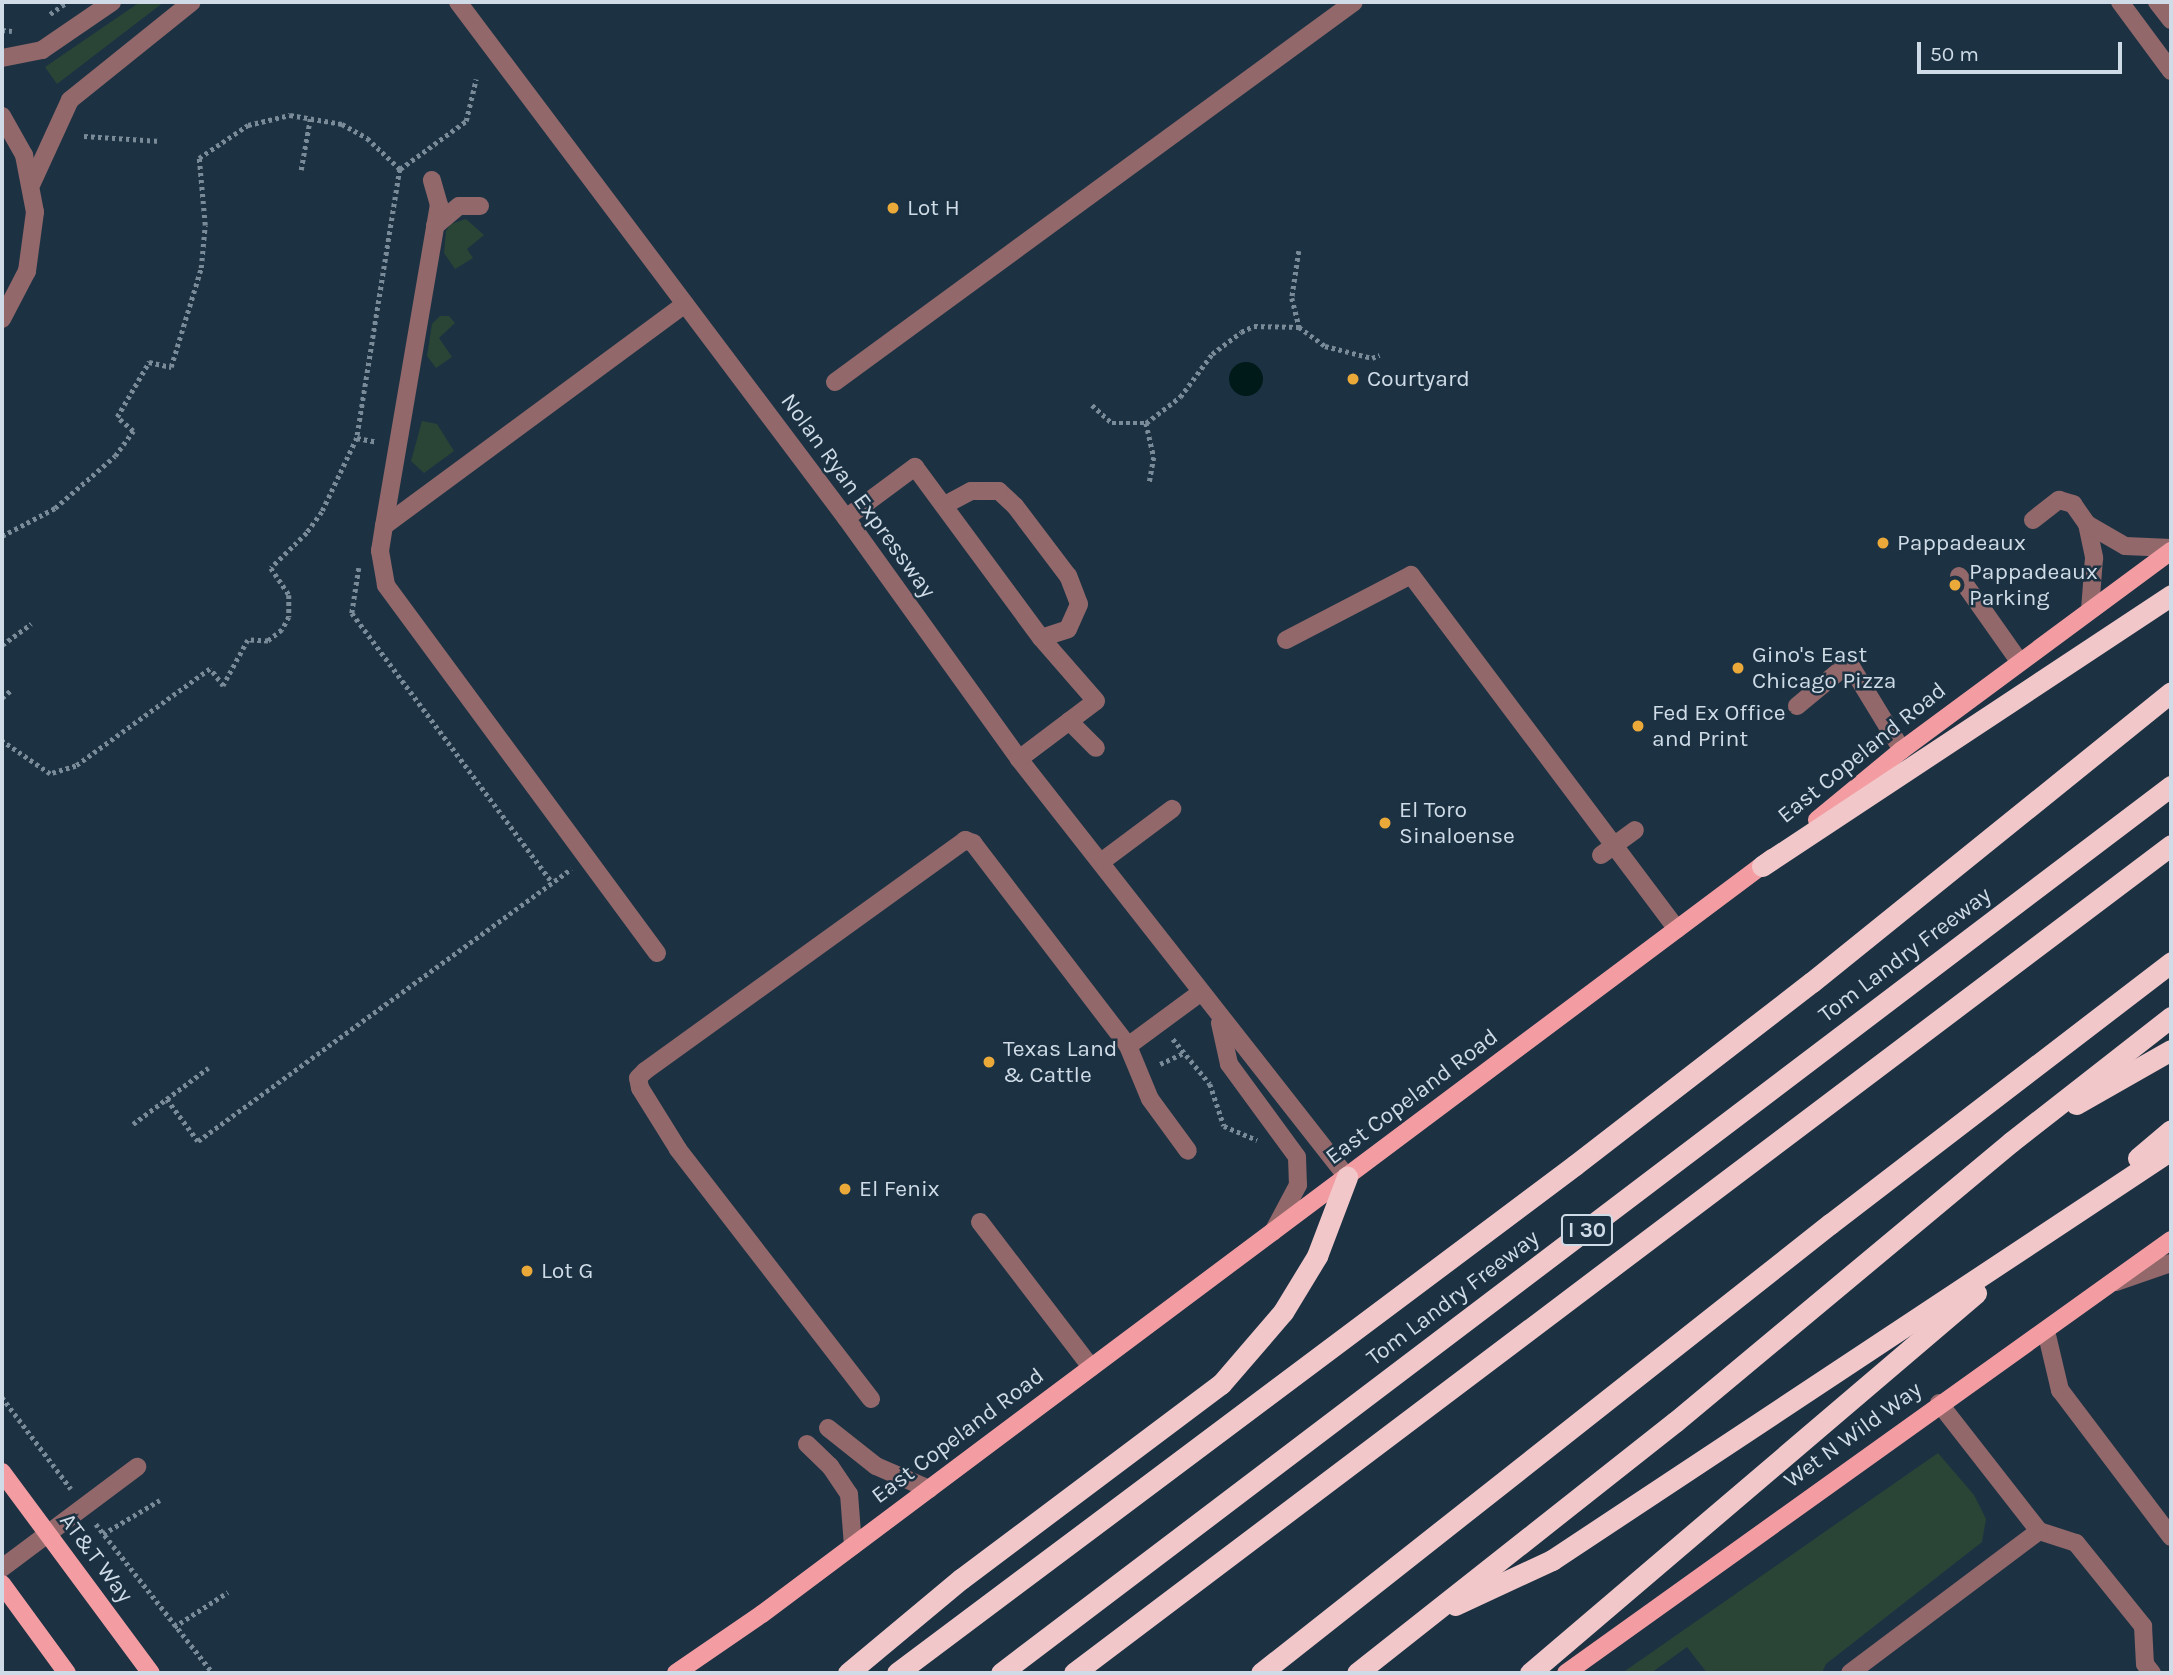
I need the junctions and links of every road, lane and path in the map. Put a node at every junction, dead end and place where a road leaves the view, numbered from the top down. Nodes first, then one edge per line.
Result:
1 (66, 2) edge
2 (112, 2) edge
3 (192, 2) edge
4 (458, 2) edge
5 (1354, 2) edge
6 (2120, 2) edge
7 (2157, 2) edge
8 (2171, 20) edge
9 (39, 22) dead end
10 (2, 30) edge
11 (19, 32) dead end
12 (2, 58) edge
13 (2171, 71) edge
14 (476, 79) dead end
15 (2, 116) edge
16 (310, 119) junction
17 (84, 136) dead end
18 (160, 141) dead end
19 (400, 169) junction
20 (301, 170) dead end
21 (432, 180) dead end
22 (32, 183) junction
23 (480, 206) dead end
24 (435, 226) junction
25 (1299, 250) dead end
26 (685, 304) junction
27 (2, 319) edge
28 (1299, 327) junction
29 (1379, 355) dead end
30 (835, 382) dead end
31 (1091, 405) dead end
32 (1146, 423) junction
33 (1149, 484) dead end
34 (945, 505) junction
35 (846, 518) junction
36 (2033, 520) dead end
37 (2087, 523) junction
38 (384, 526) junction
39 (2, 536) edge
40 (2171, 549) edge
41 (1959, 576) dead end
42 (2171, 595) edge
43 (2090, 610) junction
44 (31, 624) dead end
45 (1041, 638) junction
46 (1286, 640) dead end
47 (2, 645) edge
48 (2019, 661) junction
49 (10, 691) dead end
50 (2171, 692) edge
51 (2, 698) edge
52 (1797, 706) dead end
53 (1069, 721) junction
54 (2, 741) edge
55 (1096, 748) dead end
56 (1902, 750) junction
57 (1019, 759) junction
58 (2171, 786) edge
59 (1172, 809) dead end
60 (1635, 830) dead end
61 (2171, 845) edge
62 (1608, 850) junction
63 (586, 858) junction
64 (1101, 862) junction
65 (1762, 866) junction
66 (1677, 929) junction
67 (657, 953) dead end
68 (2171, 962) edge
69 (1200, 993) junction
70 (2171, 1017) edge
71 (1219, 1019) junction
72 (1170, 1035) dead end
73 (1128, 1046) junction
74 (2171, 1050) edge
75 (208, 1068) dead end
76 (167, 1099) junction
77 (133, 1124) dead end
78 (2171, 1130) edge
79 (2011, 1142) junction
80 (1269, 1144) dead end
81 (2171, 1150) edge
82 (1188, 1151) dead end
83 (1347, 1177) junction
84 (980, 1222) dead end
85 (1273, 1232) junction
86 (2171, 1240) edge
87 (2171, 1263) edge
88 (2113, 1284) junction
89 (2046, 1331) junction
90 (1091, 1367) junction
91 (2, 1397) edge
92 (871, 1399) dead end
93 (1939, 1403) junction
94 (828, 1429) dead end
95 (807, 1444) dead end
96 (137, 1467) dead end
97 (2, 1472) edge
98 (71, 1489) dead end
99 (929, 1489) junction
100 (160, 1500) dead end
101 (96, 1524) dead end
102 (2039, 1531) junction
103 (103, 1534) junction
104 (47, 1535) junction
105 (2171, 1537) edge
106 (853, 1546) junction
107 (2, 1568) edge
108 (2, 1584) edge
109 (228, 1592) dead end
110 (1422, 1621) junction
111 (174, 1627) junction
112 (68, 1673) edge
113 (151, 1673) edge
114 (213, 1673) edge
115 (676, 1673) edge
116 (848, 1673) edge
117 (897, 1673) edge
118 (1001, 1673) edge
119 (1074, 1673) edge
120 (1261, 1673) edge
121 (1357, 1673) edge
122 (1530, 1673) edge
123 (1566, 1673) edge
124 (1850, 1673) edge
125 (2151, 1673) edge

1 - 9 path
2 - 12 street
3 - 22 street
4 - 26 street, Nolan Ryan Expressway
5 - 30 street
6 - 13 street
7 - 8 street
10 - 11 path
14 - 19 path
15 - 22 street
16 - 19 path
16 - 20 path
16 - 39 path
17 - 18 path
19 - 54 path
21 - 24 street
22 - 27 street
23 - 24 street
24 - 38 street
25 - 28 path
26 - 35 street, Nolan Ryan Expressway
26 - 38 street
28 - 29 path
28 - 32 path
31 - 32 path
32 - 33 path
34 - 35 street
34 - 45 street
34 - 45 street
35 - 57 street, Nolan Ryan Expressway
36 - 37 street
37 - 40 street
37 - 43 street
38 - 63 street
40 - 43 main road, East Copeland Road
41 - 48 street
42 - 65 highway
43 - 48 main road, East Copeland Road
44 - 47 path
45 - 53 street
46 - 62 street
48 - 56 main road, East Copeland Road
49 - 51 path
50 - 117 highway
52 - 56 street
53 - 55 street
53 - 57 street
56 - 65 main road, East Copeland Road
57 - 64 street, Nolan Ryan Expressway
58 - 118 highway, Tom Landry Freeway / I 30
59 - 64 street
60 - 62 street
61 - 119 highway, I 30
62 - 66 street
63 - 67 street
63 - 76 path
64 - 69 street, Nolan Ryan Expressway
65 - 66 main road, East Copeland Road
66 - 83 main road, East Copeland Road
68 - 120 highway
69 - 71 street, Nolan Ryan Expressway
69 - 73 street
70 - 79 highway
71 - 83 street, Nolan Ryan Expressway
71 - 85 street, Nolan Ryan Expressway
72 - 80 path
73 - 82 street
73 - 92 street
74 - 79 highway
75 - 76 path
76 - 77 path
78 - 122 highway
79 - 110 highway
81 - 110 highway
83 - 85 main road, East Copeland Road
83 - 116 highway
84 - 90 street
85 - 90 main road, East Copeland Road
86 - 88 main road, Wet N Wild Way
87 - 88 street
88 - 89 main road, Wet N Wild Way
89 - 93 main road, Wet N Wild Way
89 - 105 street
90 - 99 main road, East Copeland Road
91 - 98 path
93 - 102 street
93 - 123 main road, Wet N Wild Way
94 - 99 street
95 - 106 street
96 - 104 street
97 - 104 main road, AT&T Way
99 - 106 main road, East Copeland Road
100 - 103 path
101 - 103 path
102 - 124 street
102 - 125 street
103 - 111 path
104 - 107 street
104 - 113 main road, AT&T Way
106 - 115 main road, East Copeland Road
108 - 112 main road
109 - 111 path
110 - 121 highway
111 - 114 path

